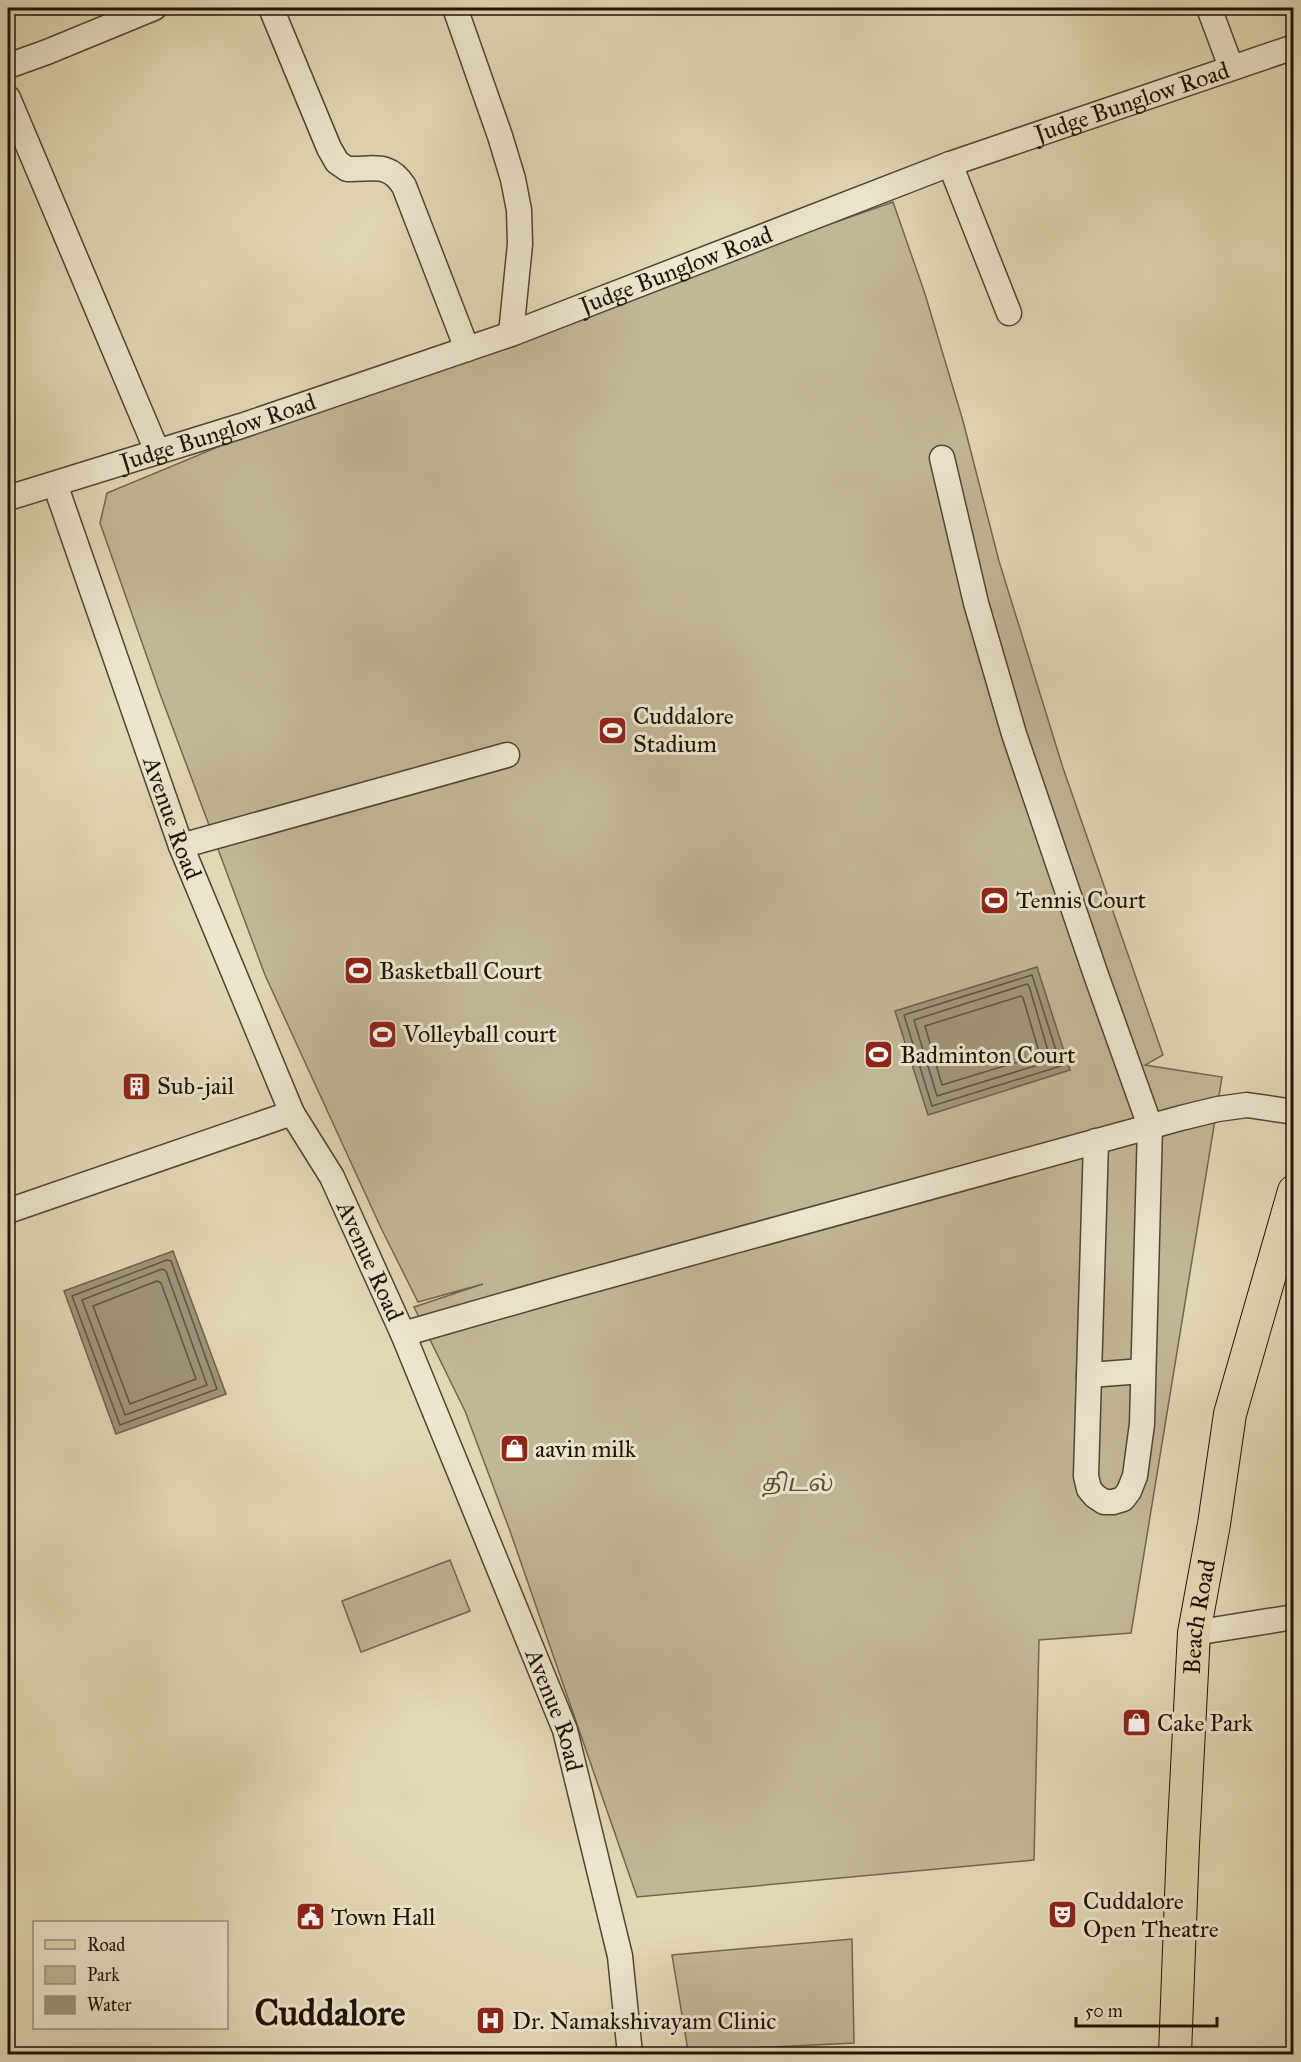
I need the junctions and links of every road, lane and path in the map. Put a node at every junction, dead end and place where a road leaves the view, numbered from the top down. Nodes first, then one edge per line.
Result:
1 (154, 8) edge
2 (271, 8) edge
3 (455, 8) edge
4 (1209, 8) edge
5 (1293, 47) edge
6 (8, 66) edge
7 (1231, 67) junction
8 (8, 98) edge
9 (950, 164) junction
10 (1008, 313) dead end
11 (511, 334) junction
12 (467, 349) junction
13 (158, 451) junction
14 (942, 458) dead end
15 (55, 484) junction
16 (8, 498) edge
17 (507, 755) dead end
18 (181, 846) junction
19 (1293, 1112) edge
20 (292, 1113) junction
21 (1150, 1126) junction
22 (1096, 1141) junction
23 (1293, 1191) edge
24 (8, 1211) edge
25 (403, 1334) junction
26 (1143, 1371) junction
27 (1089, 1375) junction
28 (1293, 1617) edge
29 (1194, 1633) junction
30 (630, 2055) edge
31 (1175, 2055) edge

1 - 6 street
2 - 12 street
3 - 11 street
4 - 7 street
5 - 7 street, Judge Bunglow Road
7 - 9 street, Judge Bunglow Road
8 - 13 street
9 - 10 street
9 - 11 street, Judge Bunglow Road
11 - 12 street, Judge Bunglow Road
12 - 13 street, Judge Bunglow Road
13 - 15 street, Judge Bunglow Road
14 - 21 street
15 - 16 street, Judge Bunglow Road
15 - 18 street, Avenue Road
17 - 18 street
18 - 20 street, Avenue Road
19 - 21 street
20 - 24 street
20 - 25 street, Avenue Road
21 - 22 street
21 - 26 street
22 - 25 street
22 - 27 street
23 - 29 main road, Beach Road
25 - 30 street, Avenue Road
26 - 27 street
26 - 27 street
28 - 29 street
29 - 31 main road, Beach Road

